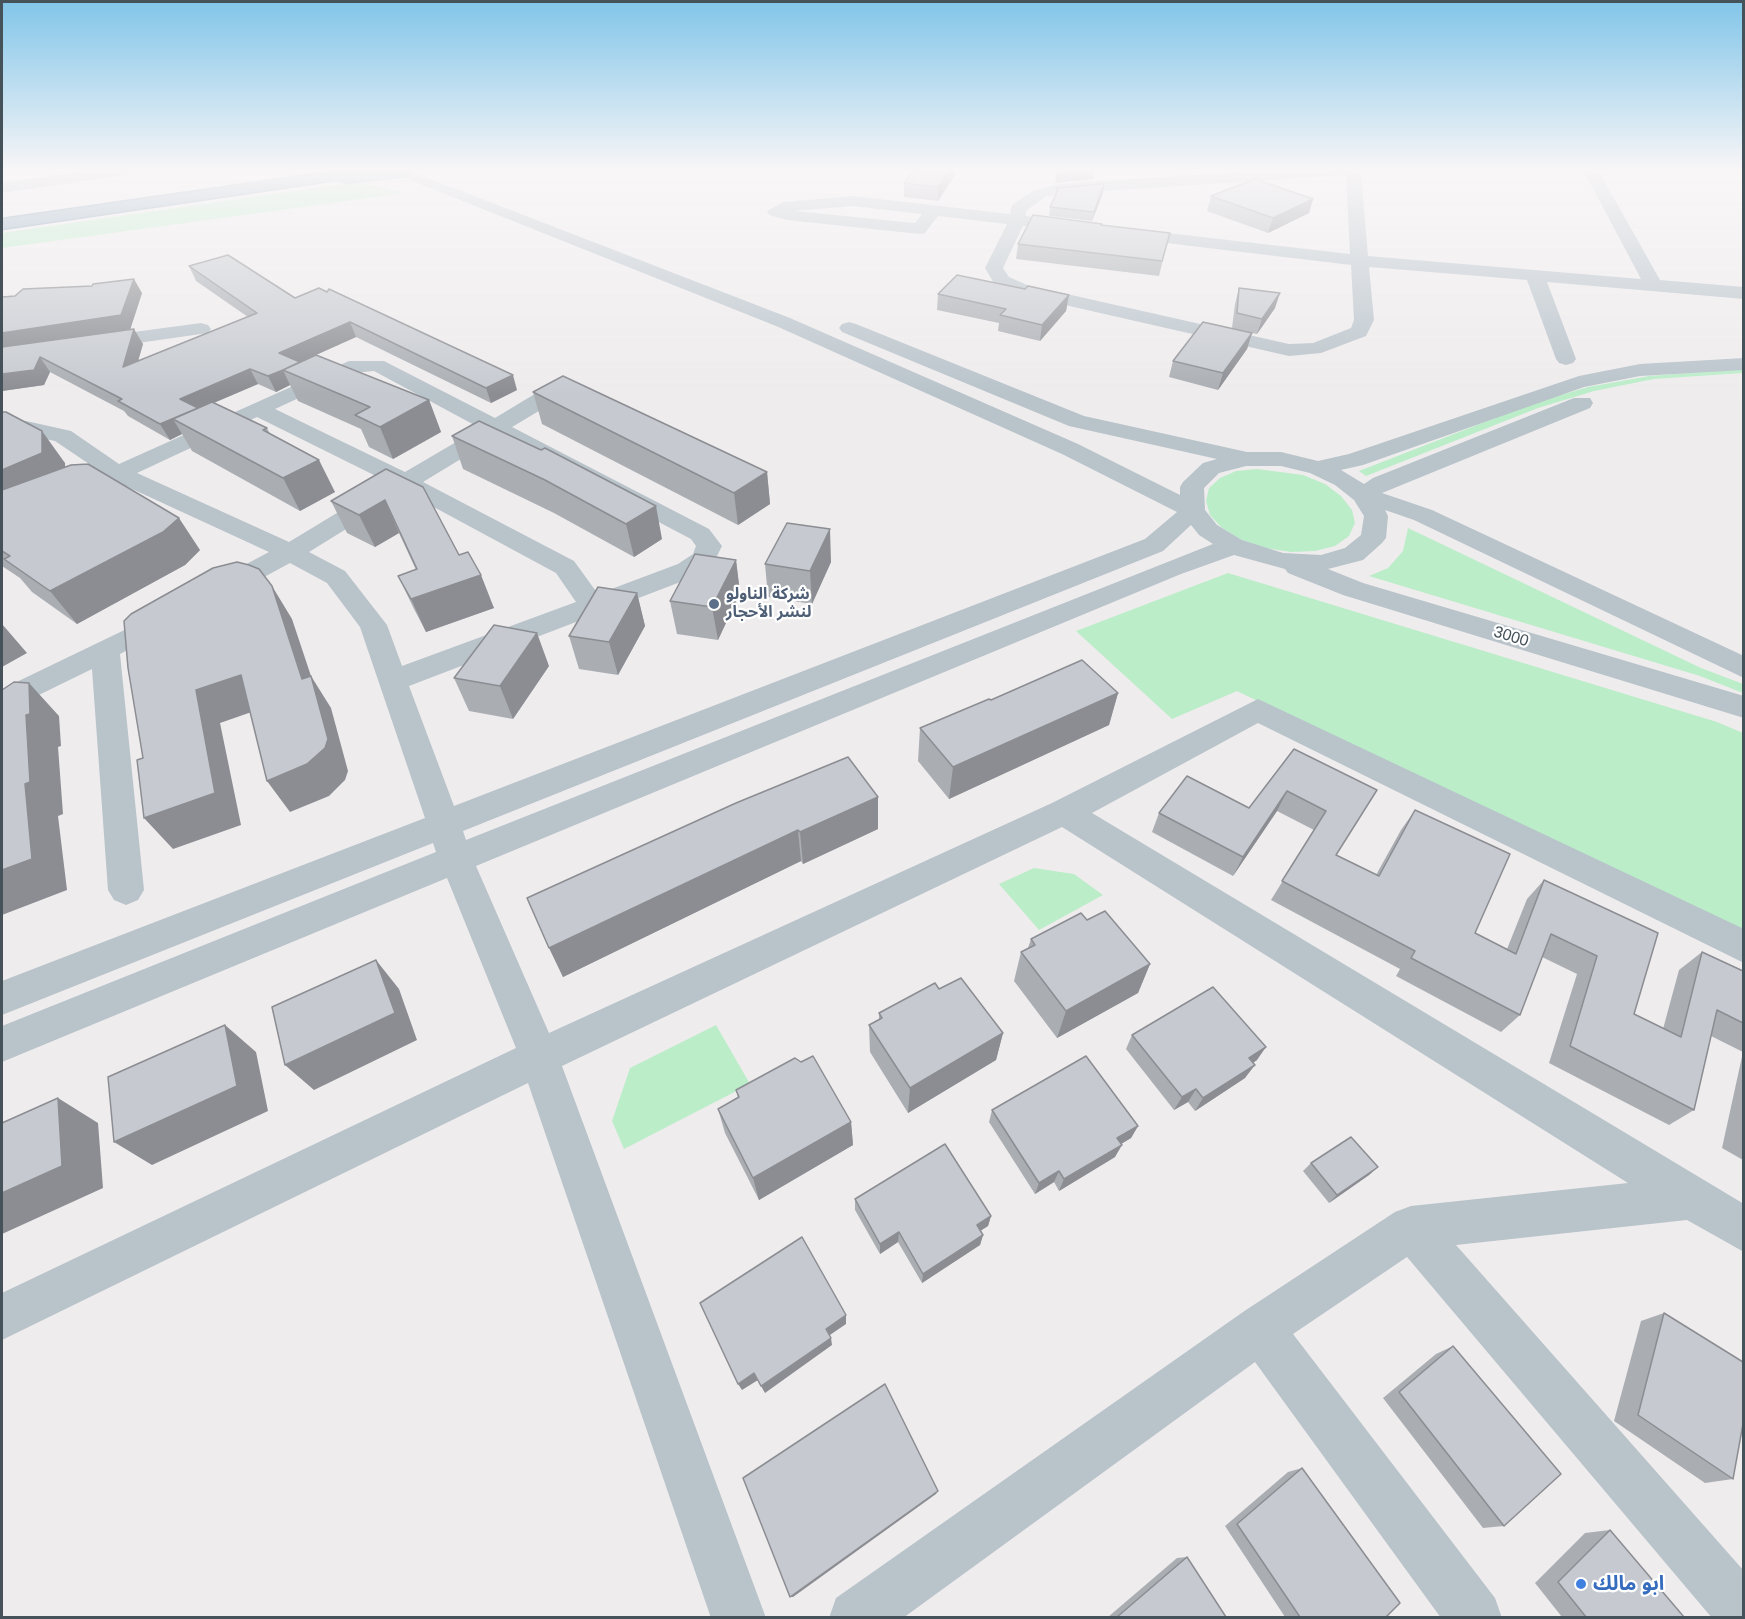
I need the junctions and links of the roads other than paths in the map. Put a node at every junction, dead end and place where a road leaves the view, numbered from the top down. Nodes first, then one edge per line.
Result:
1 (581, 244) edge
2 (1006, 244) edge
3 (1216, 244) edge
4 (1359, 244) edge
5 (1631, 244) edge
6 (1360, 261) junction
7 (1535, 276) junction
8 (1654, 286) junction
9 (1743, 293) edge
10 (835, 322) dead end
11 (201, 329) dead end
12 (72, 346) edge
13 (1566, 359) dead end
14 (1743, 364) edge
15 (1743, 379) edge
16 (556, 391) edge
17 (258, 409) junction
18 (498, 426) junction
19 (2, 428) edge
20 (1245, 459) junction
21 (1318, 468) junction
22 (119, 474) junction
23 (406, 482) junction
24 (87, 487) edge
25 (1363, 495) junction
26 (1193, 511) junction
27 (1233, 546) junction
28 (290, 552) junction
29 (1281, 561) junction
30 (592, 606) junction
31 (105, 651) junction
32 (1743, 668) edge
33 (393, 681) junction
34 (2, 702) edge
35 (1743, 707) edge
36 (1064, 812) junction
37 (450, 842) junction
38 (126, 890) dead end
39 (1743, 947) edge
40 (2, 998) edge
41 (2, 1044) edge
42 (539, 1057) junction
43 (1690, 1197) junction
44 (1411, 1228) junction
45 (1743, 1230) edge
46 (2, 1317) edge
47 (1260, 1329) junction
48 (1743, 1613) edge
49 (739, 1617) edge
50 (856, 1617) edge
51 (1474, 1617) edge

1 - 26 street
2 - 6 street
3 - 6 street
4 - 6 street
5 - 8 street
6 - 7 street
7 - 8 street
7 - 13 street
8 - 9 street
10 - 20 street
11 - 12 street
14 - 21 street
15 - 25 street
16 - 18 street
17 - 18 street
17 - 22 street
17 - 23 street
18 - 23 street
18 - 30 street
19 - 22 street
20 - 21 street
20 - 26 street
21 - 25 street
22 - 24 street
22 - 28 street
23 - 28 street
23 - 30 street
25 - 29 street
25 - 32 street
26 - 27 street
26 - 37 street
27 - 29 street
27 - 37 street
28 - 31 street
28 - 33 street
29 - 35 street, 3000
30 - 33 street
31 - 34 street
31 - 38 street
33 - 37 street
36 - 39 street
36 - 42 street
36 - 43 street
37 - 40 street
37 - 41 street
37 - 42 street
42 - 46 street
42 - 49 street
43 - 44 street
43 - 45 street
44 - 47 street
44 - 48 street
47 - 50 street
47 - 51 street

